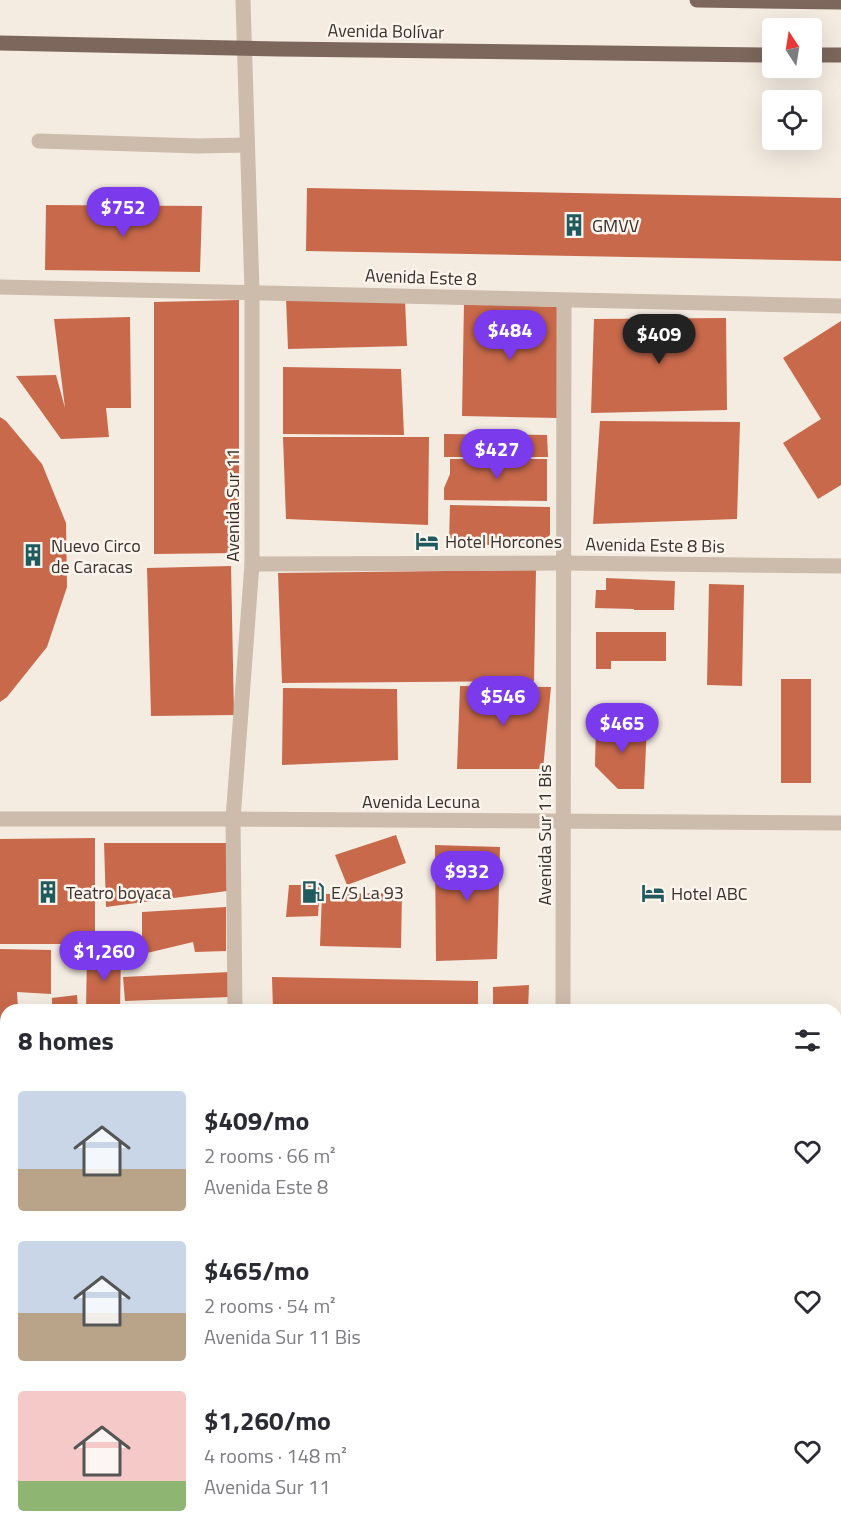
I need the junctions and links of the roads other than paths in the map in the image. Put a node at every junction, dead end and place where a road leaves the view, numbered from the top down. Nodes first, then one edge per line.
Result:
1 (243, 0) edge
2 (697, 0) edge
3 (841, 2) edge
4 (0, 43) edge
5 (244, 48) junction
6 (762, 55) edge
7 (822, 55) edge
8 (841, 56) edge
9 (39, 141) dead end
10 (246, 145) junction
11 (0, 287) edge
12 (252, 291) junction
13 (564, 302) junction
14 (841, 306) edge
15 (563, 563) junction
16 (252, 564) junction
17 (841, 566) edge
18 (0, 819) edge
19 (233, 819) junction
20 (563, 821) junction
21 (841, 823) edge
22 (235, 1004) edge
23 (563, 1004) edge

1 - 5 street, Avenida Sur 11
2 - 3 main road
4 - 5 main road, Avenida Bolívar
5 - 6 main road, Avenida Bolívar
5 - 10 street, Avenida Sur 11
7 - 8 main road
9 - 10 street
10 - 12 street, Avenida Sur 11
11 - 12 street, Avenida Este 8
12 - 13 street, Avenida Este 8
12 - 16 street, Avenida Sur 11
13 - 14 street, Avenida Este 8
13 - 15 street, Avenida Sur 11 Bis
15 - 16 street, Avenida Este 8 Bis
15 - 17 street, Avenida Este 8 Bis
15 - 20 street, Avenida Sur 11 Bis
16 - 19 street, Avenida Sur 11
18 - 19 street, Avenida Lecuna
19 - 20 street, Avenida Lecuna
19 - 22 street, Avenida Sur 11
20 - 21 street, Avenida Lecuna
20 - 23 street, Avenida Sur 11 Bis

